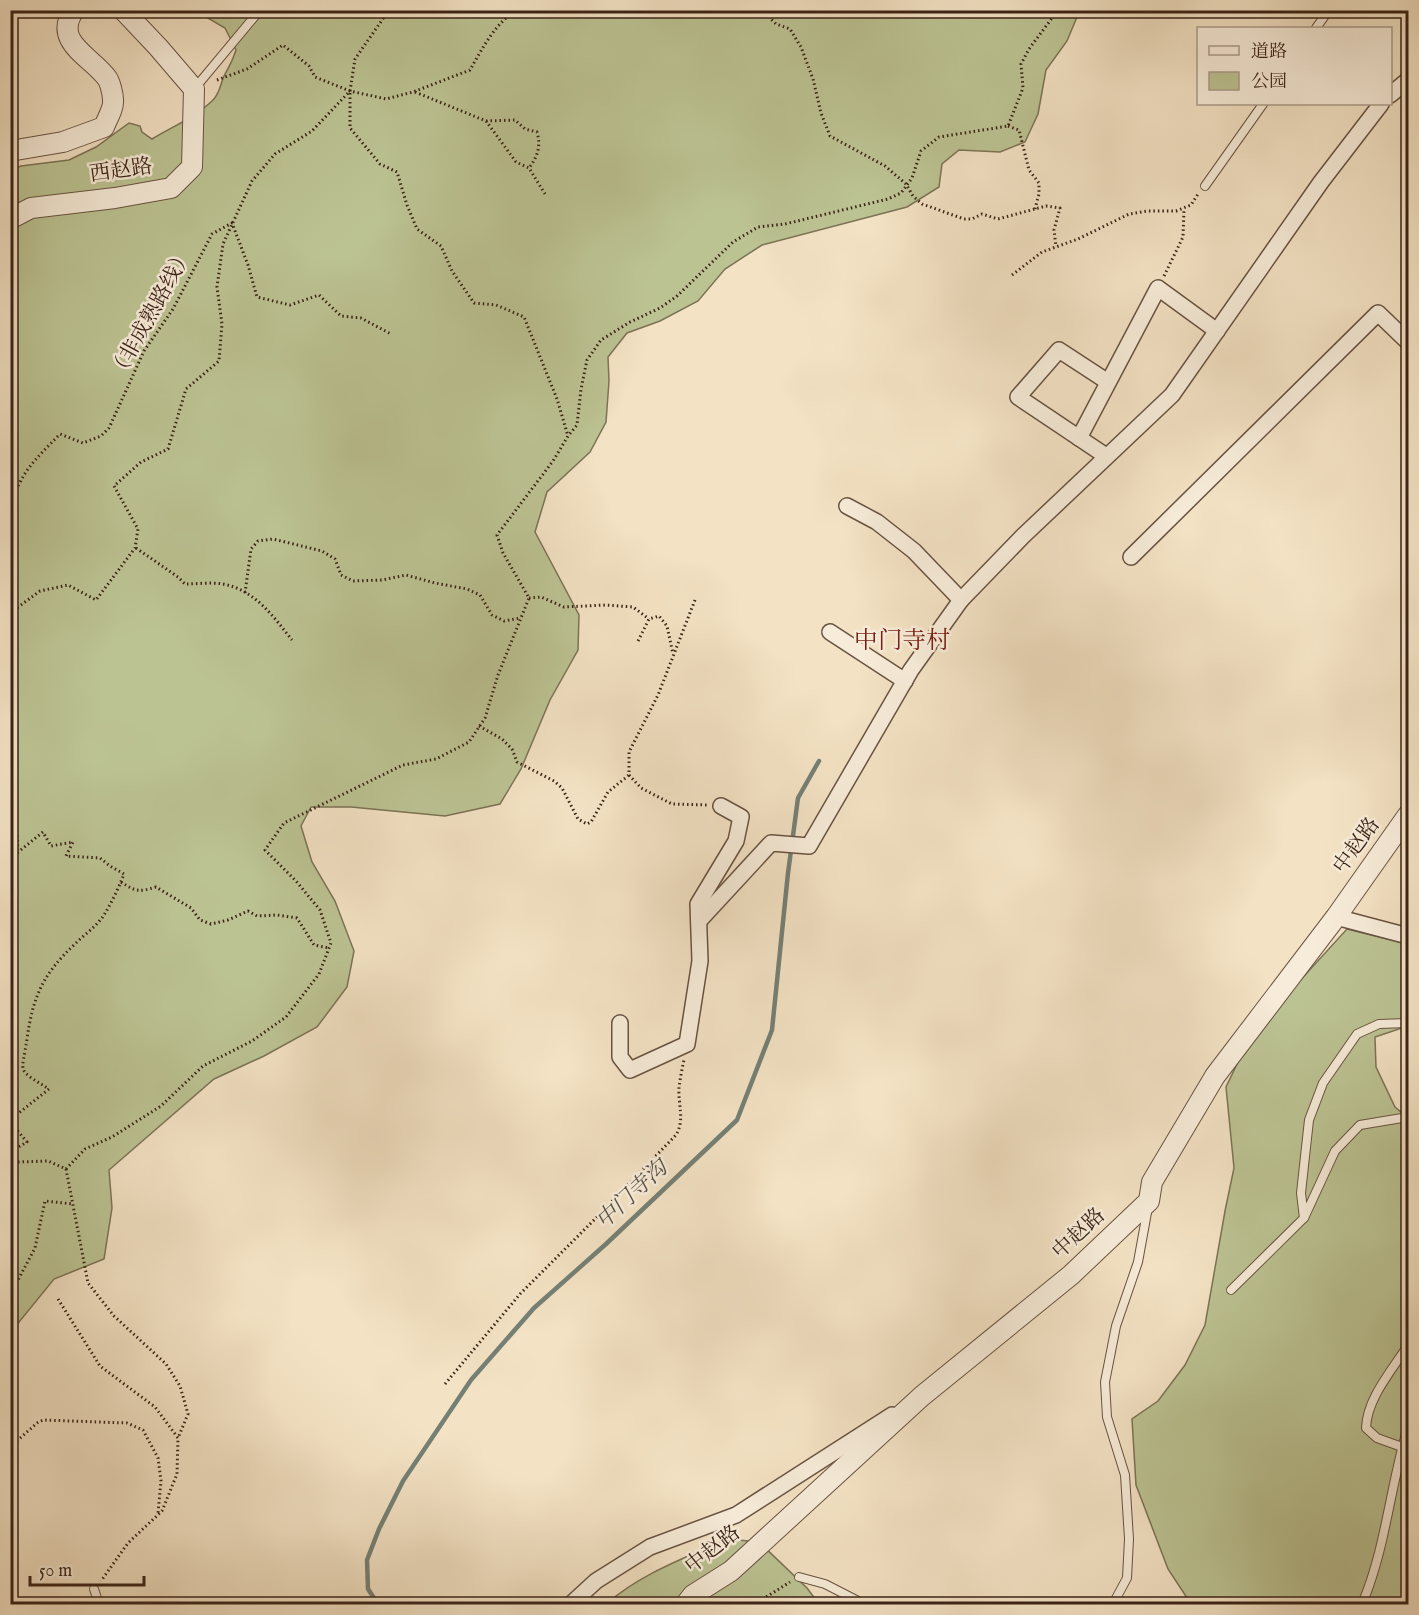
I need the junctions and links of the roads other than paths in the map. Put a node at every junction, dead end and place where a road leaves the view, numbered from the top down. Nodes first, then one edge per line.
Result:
1 (74, 10) edge
2 (123, 10) edge
3 (260, 10) edge
4 (1329, 10) edge
5 (1317, 27) edge
6 (1408, 80) edge
7 (194, 89) junction
8 (1392, 93) edge
9 (1262, 105) edge
10 (1380, 105) edge
11 (10, 151) edge
12 (1205, 186) road end
13 (10, 219) edge
14 (1217, 331) junction
15 (1408, 342) edge
16 (1108, 382) junction
17 (1079, 438) junction
18 (1106, 456) junction
19 (848, 506) dead end
20 (1131, 557) dead end
21 (961, 600) junction
22 (830, 632) dead end
23 (905, 681) junction
24 (721, 806) road end
25 (1408, 815) edge
26 (1336, 917) junction
27 (699, 921) junction
28 (1408, 936) edge
29 (620, 1023) dead end
30 (1408, 1023) edge
31 (1408, 1117) edge
32 (1149, 1201) junction
33 (1304, 1218) junction
34 (1231, 1290) dead end
35 (1408, 1345) edge
36 (922, 1396) junction
37 (1408, 1427) edge
38 (1402, 1447) junction
39 (799, 1577) road end
40 (94, 1589) road end
41 (99, 1605) edge
42 (571, 1605) edge
43 (686, 1605) edge
44 (864, 1605) edge
45 (1113, 1605) edge
46 (1362, 1605) edge

1 - 11 street, 西赵路
2 - 7 street
3 - 7 lane
4 - 5 lane
6 - 8 street
7 - 13 street, 西赵路
9 - 12 lane
10 - 14 street
14 - 16 street
14 - 18 street
15 - 20 street
16 - 17 street
16 - 17 street
17 - 18 street
18 - 21 street
19 - 21 street
21 - 23 street
22 - 23 street
23 - 27 street
24 - 27 street
25 - 26 street, 中赵路
26 - 28 street
26 - 32 street, 中赵路
27 - 29 street
30 - 33 lane
31 - 33 lane
32 - 36 street, 中赵路
32 - 45 lane
33 - 34 lane
35 - 38 lane
36 - 42 street
36 - 43 street, 中赵路
37 - 38 lane
38 - 46 lane
39 - 44 lane
40 - 41 lane

